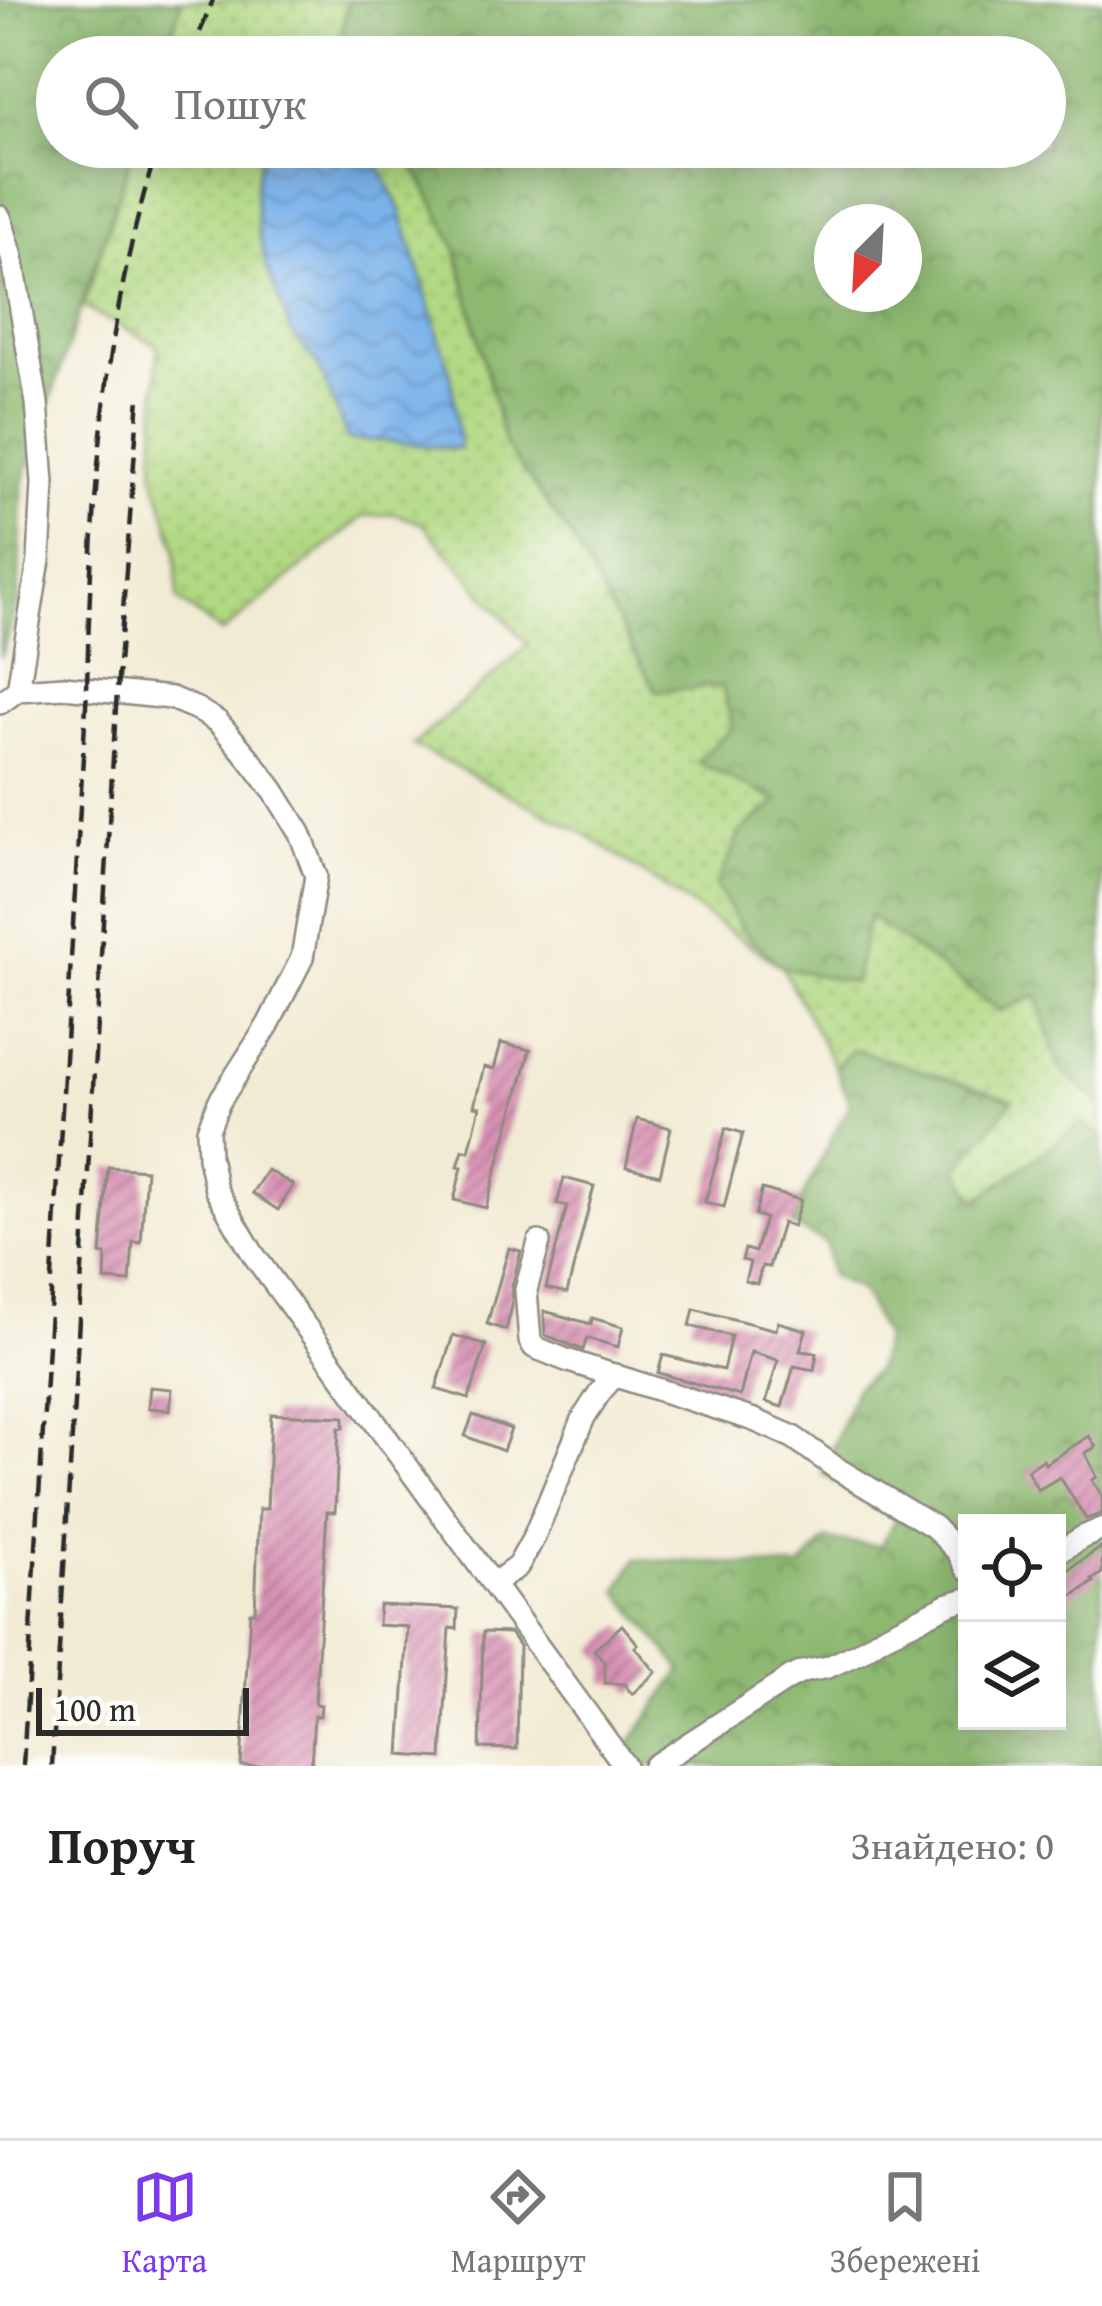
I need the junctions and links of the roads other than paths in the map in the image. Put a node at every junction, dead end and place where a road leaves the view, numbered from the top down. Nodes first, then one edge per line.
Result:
1 (0, 217) edge
2 (9, 696) edge
3 (539, 1242) dead end
4 (615, 1375) junction
5 (1102, 1529) edge
6 (1066, 1547) edge
7 (958, 1552) edge
8 (495, 1583) junction
9 (958, 1602) edge
10 (625, 1766) edge
11 (654, 1766) edge

1 - 2 street
2 - 8 street
3 - 4 street
4 - 7 street
4 - 8 street
5 - 6 street
8 - 10 street
9 - 11 street

